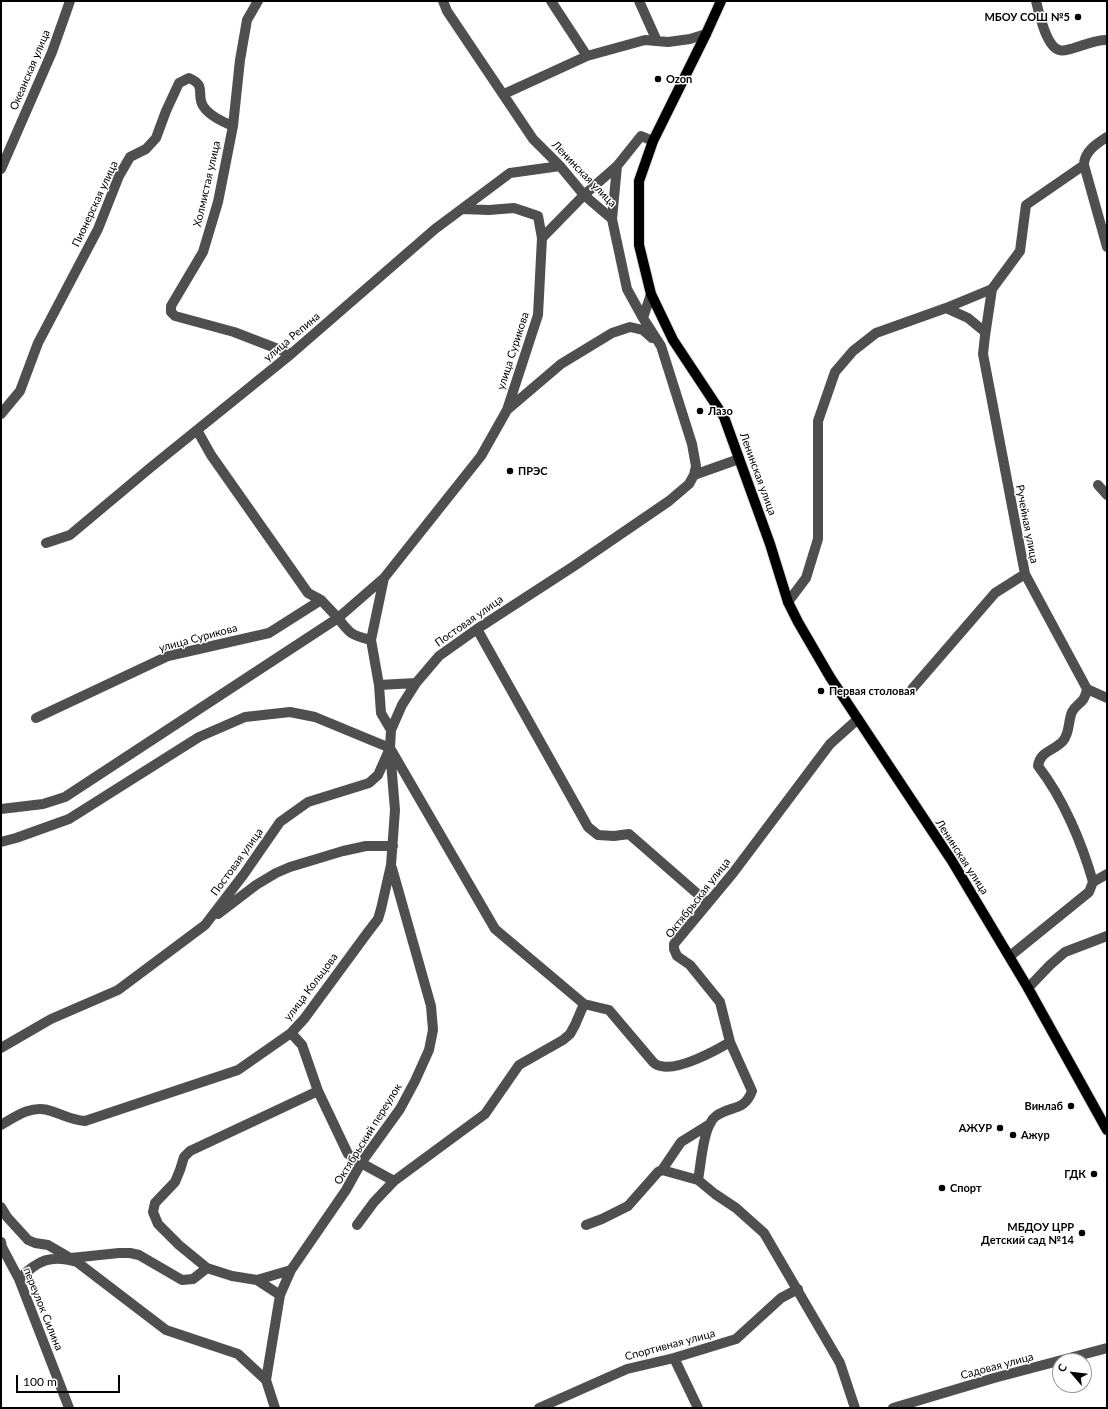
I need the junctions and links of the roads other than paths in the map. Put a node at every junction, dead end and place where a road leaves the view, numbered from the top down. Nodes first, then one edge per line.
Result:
1 (70, 1) edge
2 (258, 1) edge
3 (443, 1) edge
4 (551, 1) edge
5 (639, 1) edge
6 (721, 1) edge
7 (1036, 1) edge
8 (706, 34) junction
9 (1107, 40) edge
10 (657, 41) junction
11 (587, 56) junction
12 (504, 94) junction
13 (233, 126) junction
14 (1107, 137) edge
15 (653, 141) junction
16 (1084, 165) junction
17 (560, 166) junction
18 (618, 166) junction
19 (1, 169) edge
20 (584, 195) junction
21 (462, 209) junction
22 (612, 219) junction
23 (542, 238) junction
24 (1107, 247) edge
25 (992, 289) junction
26 (651, 294) junction
27 (946, 308) junction
28 (642, 318) junction
29 (985, 332) junction
30 (672, 340) junction
31 (661, 346) junction
32 (291, 354) junction
33 (507, 410) junction
34 (1, 414) edge
35 (197, 430) junction
36 (739, 459) junction
37 (694, 475) junction
38 (1098, 485) dead end
39 (1107, 495) edge
40 (46, 543) dead end
41 (1024, 574) junction
42 (384, 578) junction
43 (321, 600) junction
44 (788, 602) junction
45 (338, 618) junction
46 (477, 629) junction
47 (371, 640) junction
48 (416, 683) junction
49 (379, 685) junction
50 (912, 689) dead end
51 (1087, 689) junction
52 (1107, 698) edge
53 (36, 718) dead end
54 (858, 719) junction
55 (391, 730) junction
56 (390, 748) junction
57 (1, 809) edge
58 (1, 842) edge
59 (393, 846) junction
60 (391, 866) junction
61 (1107, 874) edge
62 (1093, 882) junction
63 (708, 903) junction
64 (213, 914) junction
65 (1107, 936) edge
66 (1010, 956) junction
67 (1028, 988) junction
68 (584, 1004) junction
69 (291, 1033) junction
70 (730, 1042) junction
71 (1, 1048) edge
72 (318, 1091) junction
73 (710, 1124) junction
74 (1, 1125) edge
75 (1107, 1130) edge
76 (361, 1164) junction
77 (662, 1170) junction
78 (698, 1180) junction
79 (394, 1181) junction
80 (1, 1207) edge
81 (357, 1225) dead end
82 (586, 1225) dead end
83 (1, 1242) edge
84 (74, 1260) junction
85 (207, 1268) junction
86 (291, 1270) junction
87 (19, 1279) junction
88 (257, 1280) junction
89 (798, 1290) junction
90 (280, 1295) junction
91 (1107, 1348) edge
92 (674, 1358) junction
93 (266, 1380) junction
94 (69, 1408) edge
95 (275, 1408) edge
96 (539, 1408) edge
97 (698, 1408) edge
98 (855, 1408) edge
99 (893, 1408) edge

1 - 19 street, Океанская улица
2 - 13 street, Холмистая улица
3 - 12 street, Ленинская улица
4 - 11 street
5 - 10 street
6 - 8 main road, Ленинская улица
7 - 9 street
8 - 10 street
8 - 15 main road, Ленинская улица
10 - 11 street
11 - 12 street
12 - 17 street, Ленинская улица
13 - 32 street, Холмистая улица
13 - 34 street, Пионерская улица
14 - 16 street
15 - 18 street
15 - 26 main road, Ленинская улица
16 - 24 street
16 - 25 street, Ручейная улица
17 - 20 street, Ленинская улица
17 - 21 street, улица Репина
18 - 20 street
18 - 22 street
20 - 22 street, Ленинская улица
20 - 23 street
21 - 23 street, улица Сурикова
21 - 32 street, улица Репина
22 - 28 street, Ленинская улица
23 - 33 street, улица Сурикова
25 - 27 street
25 - 29 street, Ручейная улица
26 - 28 street
26 - 30 main road, Ленинская улица
27 - 29 street
27 - 44 street
28 - 31 street, Ленинская улица
29 - 41 street, Ручейная улица
30 - 31 street
30 - 36 main road, Ленинская улица
31 - 33 street, улица Сурикова
31 - 37 street
32 - 35 street, улица Репина
33 - 42 street, улица Сурикова
35 - 40 street, улица Репина
35 - 43 street
36 - 37 street
36 - 44 main road, Ленинская улица
37 - 46 street, Постовая улица
38 - 39 street
41 - 50 street
41 - 51 street, Ручейная улица
42 - 45 street, улица Сурикова
42 - 47 street
43 - 45 street
43 - 53 street, улица Сурикова
44 - 54 main road, Ленинская улица
45 - 47 street
45 - 57 street, улица Сурикова
46 - 48 street, Постовая улица
46 - 63 street
47 - 49 street
48 - 49 street
48 - 55 street, Постовая улица
49 - 55 street
51 - 52 street
51 - 62 street
54 - 63 street, Октябрьская улица
54 - 66 main road, Ленинская улица
55 - 56 street, Постовая улица
56 - 58 street
56 - 59 street, улица Кольцова
56 - 64 street, Постовая улица
56 - 68 street
59 - 60 street, улица Кольцова
59 - 64 street, Постовая улица
60 - 69 street, улица Кольцова
60 - 76 street, Октябрьский переулок
61 - 62 street
62 - 66 street
63 - 70 street, Октябрьская улица
64 - 71 street, Постовая улица
65 - 67 street
66 - 67 main road, Ленинская улица
67 - 75 main road, Ленинская улица
68 - 70 street
68 - 79 street
69 - 72 street
69 - 74 street, улица Кольцова
70 - 73 street, Октябрьская улица
72 - 76 street
72 - 85 street
73 - 77 street
73 - 78 street
76 - 79 street
76 - 86 street, Октябрьский переулок
77 - 78 street
77 - 82 street
78 - 89 street
79 - 81 street
80 - 84 street
83 - 87 street, переулок Силина
84 - 85 street
84 - 87 street
84 - 93 street
85 - 88 street
86 - 88 street
86 - 90 street, Октябрьский переулок
87 - 94 street, переулок Силина
88 - 90 street
89 - 92 street, Спортивная улица
89 - 98 street
90 - 93 street, Октябрьский переулок
91 - 99 street, Садовая улица
92 - 96 street, Спортивная улица
92 - 97 street
93 - 95 street

